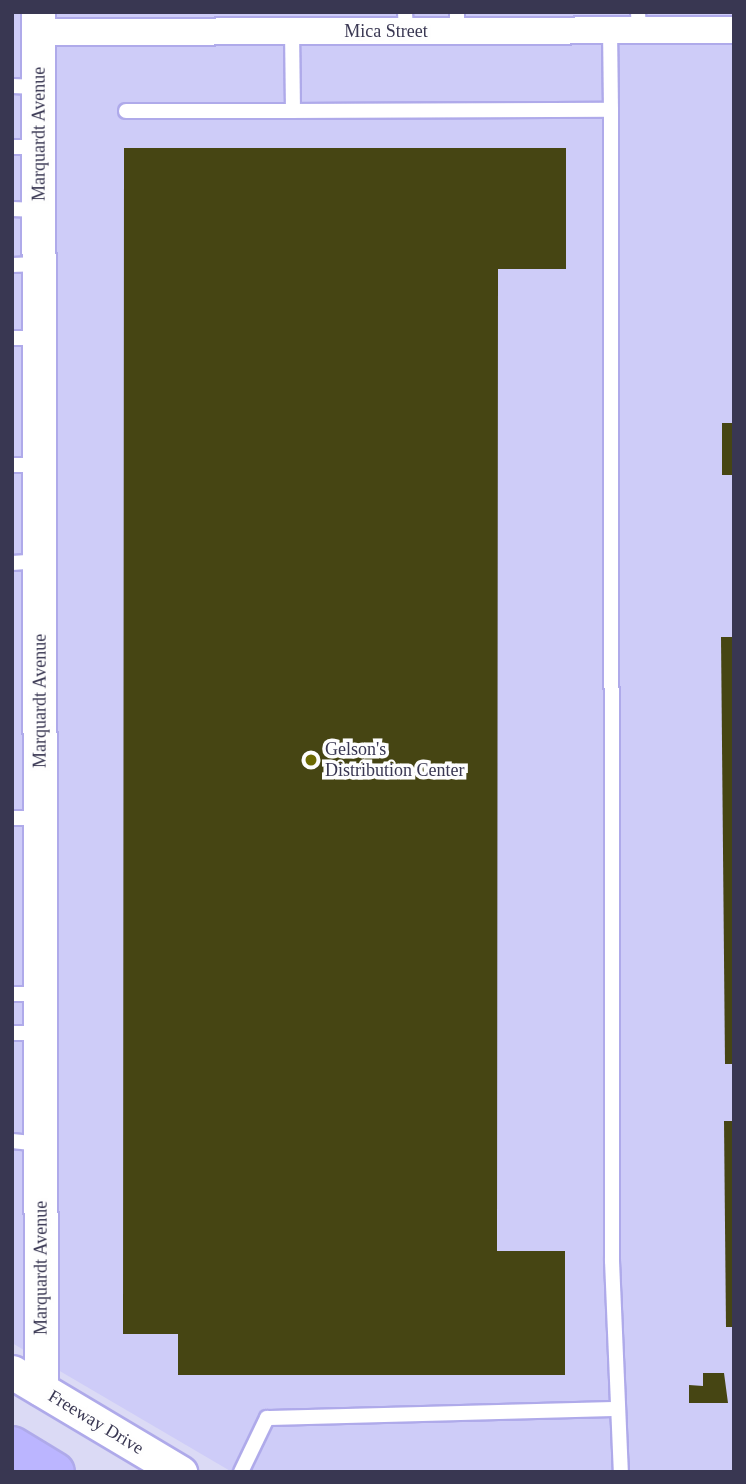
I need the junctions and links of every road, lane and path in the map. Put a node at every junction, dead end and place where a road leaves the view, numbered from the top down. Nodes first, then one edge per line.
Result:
1 (457, 21) edge
2 (517, 21) edge
3 (639, 21) edge
4 (38, 22) edge
5 (405, 22) edge
6 (610, 30) junction
7 (734, 30) edge
8 (292, 31) junction
9 (25, 86) edge
10 (611, 110) junction
11 (126, 111) dead end
12 (293, 111) junction
13 (25, 147) edge
14 (25, 209) edge
15 (25, 265) edge
16 (26, 338) edge
17 (26, 465) edge
18 (26, 562) edge
19 (26, 818) edge
20 (26, 994) edge
21 (26, 1033) edge
22 (26, 1143) edge
23 (12, 1372) edge
24 (41, 1389) junction
25 (616, 1409) junction
26 (12, 1446) edge
27 (55, 1472) edge
28 (180, 1472) edge
29 (241, 1472) edge
30 (621, 1472) edge

1 - 2 street, Mica Street
1 - 5 street, Mica Street
2 - 6 street, Mica Street
3 - 6 street, Mica Street
3 - 7 street, Mica Street
4 - 8 street, Mica Street
4 - 9 street, Marquardt Avenue
5 - 8 street, Mica Street
6 - 10 lane
8 - 12 lane
9 - 13 street, Marquardt Avenue
10 - 12 lane
10 - 25 lane
11 - 12 lane
13 - 14 street, Marquardt Avenue
14 - 15 street, Marquardt Avenue
15 - 16 street, Marquardt Avenue
16 - 17 street, Marquardt Avenue
17 - 18 street, Marquardt Avenue
18 - 19 street, Marquardt Avenue
19 - 20 street, Marquardt Avenue
20 - 21 street, Marquardt Avenue
21 - 22 street, Marquardt Avenue
22 - 24 street, Marquardt Avenue
23 - 24 street, Freeway Drive
24 - 28 street, Freeway Drive
25 - 29 lane
25 - 30 lane
26 - 27 highway

